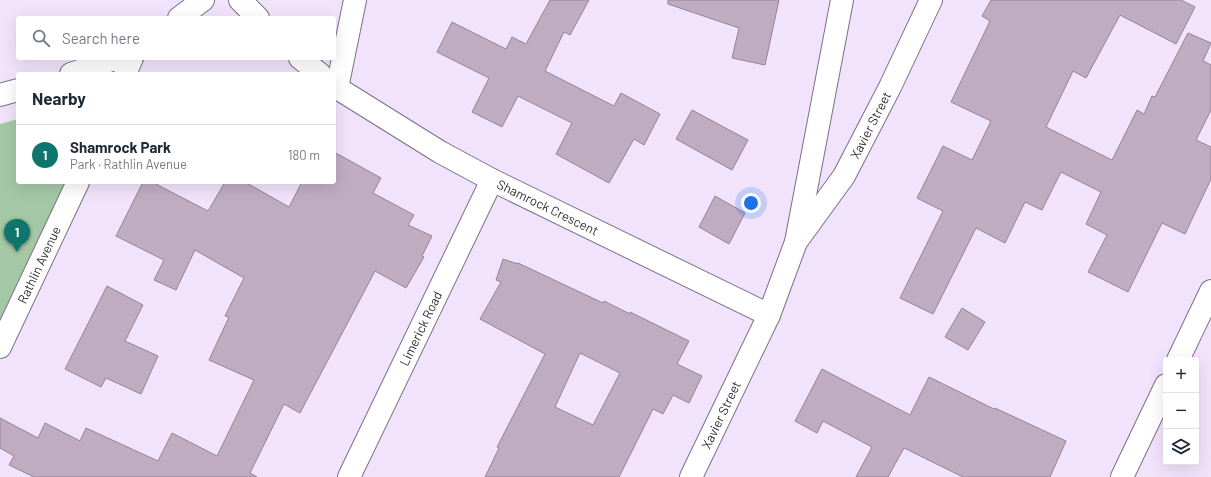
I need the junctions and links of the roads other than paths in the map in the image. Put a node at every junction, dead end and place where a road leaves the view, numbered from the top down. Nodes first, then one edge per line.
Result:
1 (203, 0) edge
2 (240, 0) edge
3 (356, 0) edge
4 (842, 0) edge
5 (931, 0) edge
6 (182, 16) edge
7 (256, 16) edge
8 (111, 60) edge
9 (131, 60) edge
10 (302, 60) edge
11 (77, 72) edge
12 (126, 72) edge
13 (318, 72) edge
14 (336, 83) edge
15 (336, 88) edge
16 (16, 91) edge
17 (0, 95) edge
18 (492, 180) junction
19 (77, 184) edge
20 (796, 242) junction
21 (1211, 291) edge
22 (769, 315) junction
23 (0, 347) edge
24 (1179, 357) edge
25 (1163, 391) edge
26 (349, 477) edge
27 (691, 477) edge
28 (1122, 477) edge

1 - 6 street
2 - 7 street
3 - 14 street
4 - 20 street, Xavier Street
5 - 20 street, Xavier Street
8 - 11 street
9 - 12 street
10 - 13 street
15 - 18 street, Shamrock Crescent
16 - 17 street
18 - 22 street, Shamrock Crescent
18 - 26 street, Limerick Road
19 - 23 street, Rathlin Avenue
20 - 22 street, Xavier Street
21 - 24 street
22 - 27 street, Xavier Street
25 - 28 street

